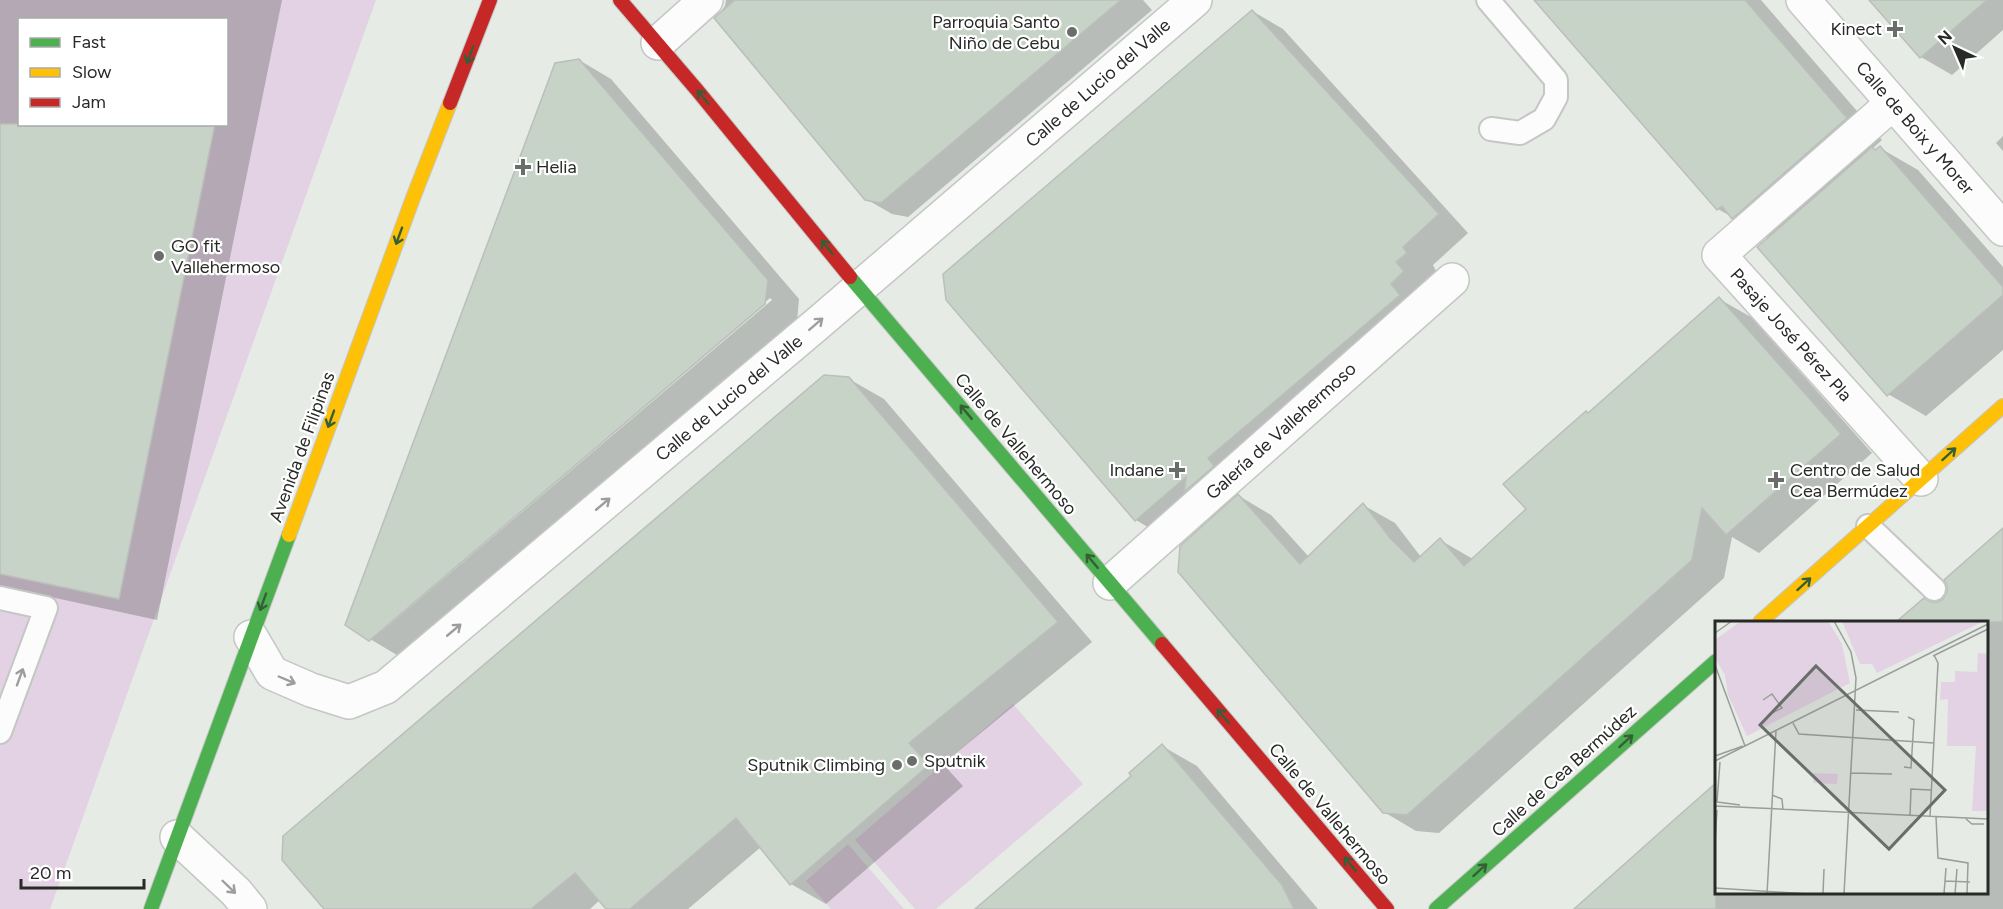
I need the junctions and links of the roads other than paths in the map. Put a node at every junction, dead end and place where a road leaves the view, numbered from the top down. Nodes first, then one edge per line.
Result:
1 (490, 0) edge
2 (620, 0) edge
3 (706, 0) edge
4 (1195, 0) edge
5 (1488, 0) edge
6 (1803, 0) edge
7 (658, 43) junction
8 (1893, 103) junction
9 (1491, 129) dead end
10 (2003, 229) edge
11 (1452, 279) dead end
12 (859, 287) junction
13 (2003, 406) edge
14 (1922, 479) junction
15 (1868, 526) junction
16 (1110, 583) junction
17 (1934, 589) dead end
18 (0, 598) edge
19 (1761, 621) edge
20 (251, 637) junction
21 (1715, 662) edge
22 (0, 732) edge
23 (177, 837) junction
24 (151, 909) edge
25 (250, 909) edge
26 (1387, 909) edge
27 (1436, 909) edge

1 -> 20 main road, Avenida de Filipinas
2 - 7 main road, Calle de Vallehermoso
3 - 7 street
4 - 12 street, Calle de Lucio del Valle
5 - 9 lane
6 - 8 street, Calle de Boix y Morer
12 -> 7 main road, Calle de Vallehermoso
8 - 10 street, Calle de Boix y Morer
8 - 14 street, Pasaje José Pérez Pla
11 - 16 street, Galería de Vallehermoso
16 -> 12 main road, Calle de Vallehermoso
20 -> 12 street, Calle de Lucio del Valle
14 -> 13 main road
14 - 15 main road
15 - 17 lane
19 -> 15 main road
26 -> 16 main road, Calle de Vallehermoso
22 -> 18 lane
20 - 23 main road, Avenida de Filipinas
27 -> 21 main road, Calle de Cea Bermúdez
23 - 24 main road, Avenida de Filipinas
23 -> 25 street

